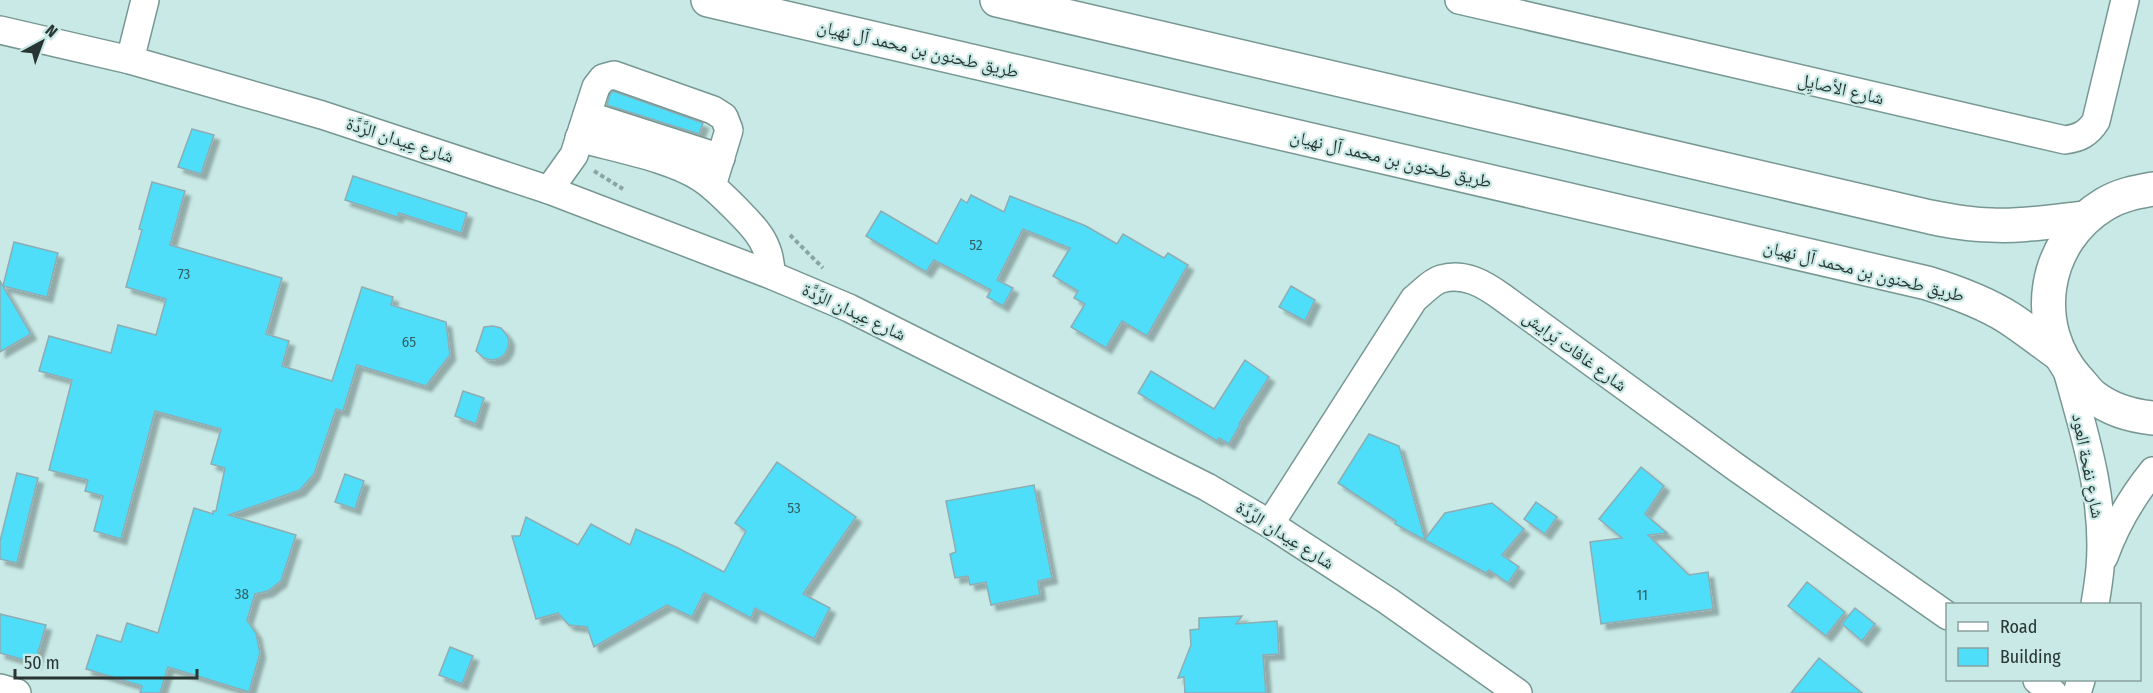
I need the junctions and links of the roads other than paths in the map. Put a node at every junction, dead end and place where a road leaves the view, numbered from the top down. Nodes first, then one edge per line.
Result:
1 (145, 0) edge
2 (708, 0) edge
3 (996, 0) edge
4 (1459, 0) edge
5 (2124, 0) edge
6 (0, 30) edge
7 (130, 60) junction
8 (583, 126) junction
9 (721, 158) junction
10 (712, 186) junction
11 (2153, 189) edge
12 (549, 190) junction
13 (2085, 219) junction
14 (771, 274) junction
15 (2063, 360) junction
16 (2153, 418) edge
17 (2153, 471) edge
18 (1270, 524) junction
19 (2101, 567) junction
20 (2095, 603) edge
21 (1946, 615) edge
22 (2038, 681) edge
23 (1518, 693) edge
24 (2053, 693) edge

1 - 7 street
2 - 15 main road, طريق طحنون بن محمد آل نهيان
3 - 13 main road
4 - 5 street, شارع الأصايِل
6 - 7 street, شارع عِيدان الرَّدَّة
7 - 12 street, شارع عِيدان الرَّدَّة
8 - 9 street
8 - 9 street
8 - 10 street
8 - 12 street
9 - 10 street
10 - 14 street
11 - 13 main road
12 - 14 street, شارع عِيدان الرَّدَّة
13 - 15 main road
14 - 18 street, شارع عِيدان الرَّدَّة
15 - 16 main road
15 - 19 street, شارع نفحة العود
17 - 19 street, شارع نفحة العود
18 - 21 street, شارع غافات بَرايش
18 - 23 street, شارع عِيدان الرَّدَّة
19 - 20 street, شارع نفحة العود
22 - 24 street

